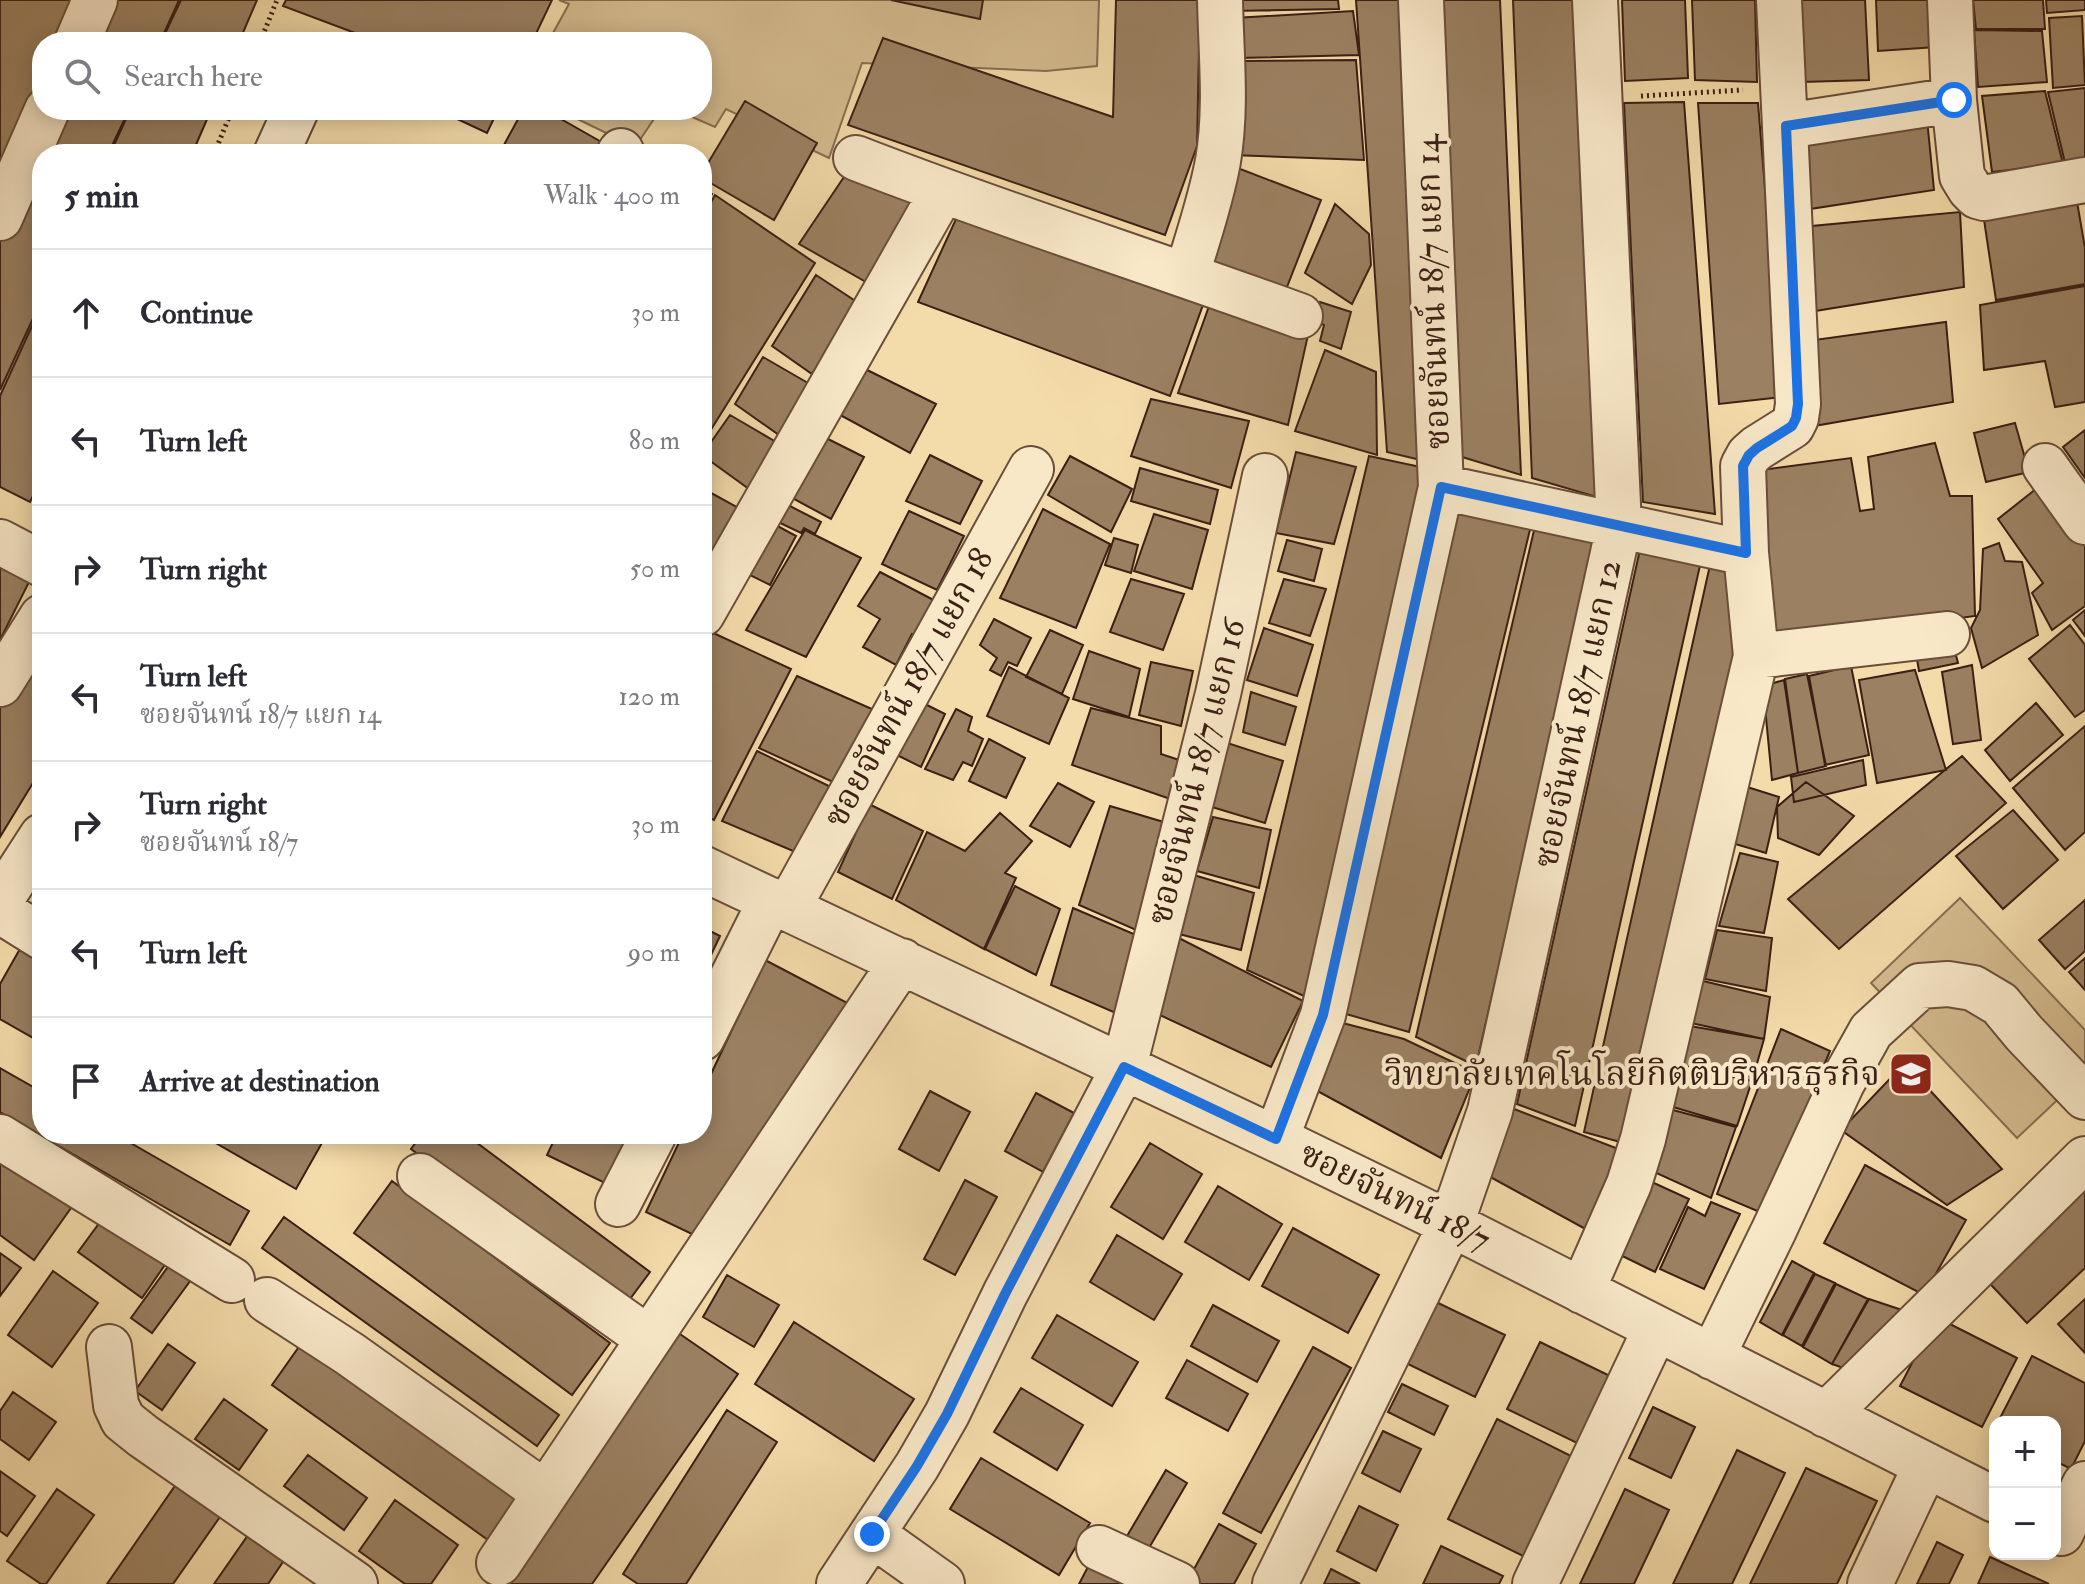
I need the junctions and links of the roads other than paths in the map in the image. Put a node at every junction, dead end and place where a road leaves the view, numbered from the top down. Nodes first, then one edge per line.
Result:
1 (95, 0) edge
2 (1220, 0) edge
3 (1421, 0) edge
4 (1595, 0) edge
5 (1779, 0) edge
6 (1950, 0) edge
7 (81, 32) edge
8 (1954, 100) junction
9 (1785, 107) junction
10 (43, 120) edge
11 (32, 144) edge
12 (32, 144) edge
13 (856, 158) dead end
14 (2085, 180) edge
15 (942, 192) junction
16 (0, 218) edge
17 (1187, 274) junction
18 (1300, 316) dead end
19 (2045, 466) dead end
20 (1031, 469) dead end
21 (1265, 476) dead end
22 (1441, 487) junction
23 (2085, 522) edge
24 (1619, 526) junction
25 (1746, 553) junction
26 (712, 596) edge
27 (32, 633) edge
28 (1947, 634) dead end
29 (1756, 656) junction
30 (0, 684) edge
31 (32, 851) edge
32 (712, 873) edge
33 (0, 901) edge
34 (780, 904) junction
35 (0, 911) edge
36 (32, 931) edge
37 (902, 961) junction
38 (712, 1021) edge
39 (1124, 1067) junction
40 (2085, 1097) edge
41 (0, 1137) edge
42 (1276, 1139) junction
43 (649, 1144) edge
44 (2085, 1159) edge
45 (420, 1176) dead end
46 (618, 1204) dead end
47 (1451, 1224) junction
48 (1582, 1291) junction
49 (1656, 1328) junction
50 (649, 1339) junction
51 (109, 1347) dead end
52 (1712, 1357) junction
53 (1826, 1415) junction
54 (1926, 1465) junction
55 (2085, 1484) edge
56 (545, 1493) junction
57 (1989, 1497) edge
58 (872, 1534) junction
59 (2067, 1536) edge
60 (1099, 1548) dead end
61 (499, 1563) dead end
62 (355, 1584) edge
63 (839, 1584) edge
64 (942, 1584) edge
65 (1177, 1584) edge
66 (1275, 1584) edge
67 (1535, 1584) edge
68 (1870, 1584) edge

1 - 7 street
2 - 17 street
3 - 22 street, ซอยจันทน์ 18/7 แยก 14
4 - 24 street, ซอยจันทน์ 18/7 แยก 12
5 - 9 street
6 - 8 street
8 - 9 street
8 - 14 street
9 - 25 street
10 - 11 street
12 - 16 street
13 - 15 street
15 - 17 street
15 - 26 street
17 - 18 street
19 - 23 street
20 - 34 street, ซอยจันทน์ 18/7 แยก 18
21 - 39 street, ซอยจันทน์ 18/7 แยก 16
22 - 24 street
22 - 42 street, ซอยจันทน์ 18/7 แยก 14
24 - 25 street
24 - 47 street, ซอยจันทน์ 18/7 แยก 12
25 - 29 street
27 - 30 street
28 - 29 street
29 - 48 street
31 - 33 street
32 - 34 street, ซอยจันทน์ 18/7
34 - 37 street, ซอยจันทน์ 18/7
34 - 38 street, ซอยจันทน์ 18/7 แยก 18
35 - 36 street
37 - 39 street, ซอยจันทน์ 18/7
37 - 50 street
39 - 42 street, ซอยจันทน์ 18/7
39 - 58 street, ซอยจันทน์ 18/7 แยก 16
40 - 52 street
41 - 56 street
42 - 47 street, ซอยจันทน์ 18/7
43 - 46 street
44 - 53 street
45 - 50 street
47 - 48 street, ซอยจันทน์ 18/7
47 - 66 street, ซอยจันทน์ 18/7 แยก 12
48 - 49 street, ซอยจันทน์ 18/7
49 - 52 street, ซอยจันทน์ 18/7
49 - 67 street
50 - 56 street
51 - 62 street
52 - 53 street, ซอยจันทน์ 18/7
53 - 54 street, ซอยจันทน์ 18/7
54 - 57 street, ซอยจันทน์ 18/7
54 - 68 street
55 - 59 street
56 - 61 street
58 - 63 street, ซอยจันทน์ 18/7 แยก 16
58 - 64 street
60 - 65 street

